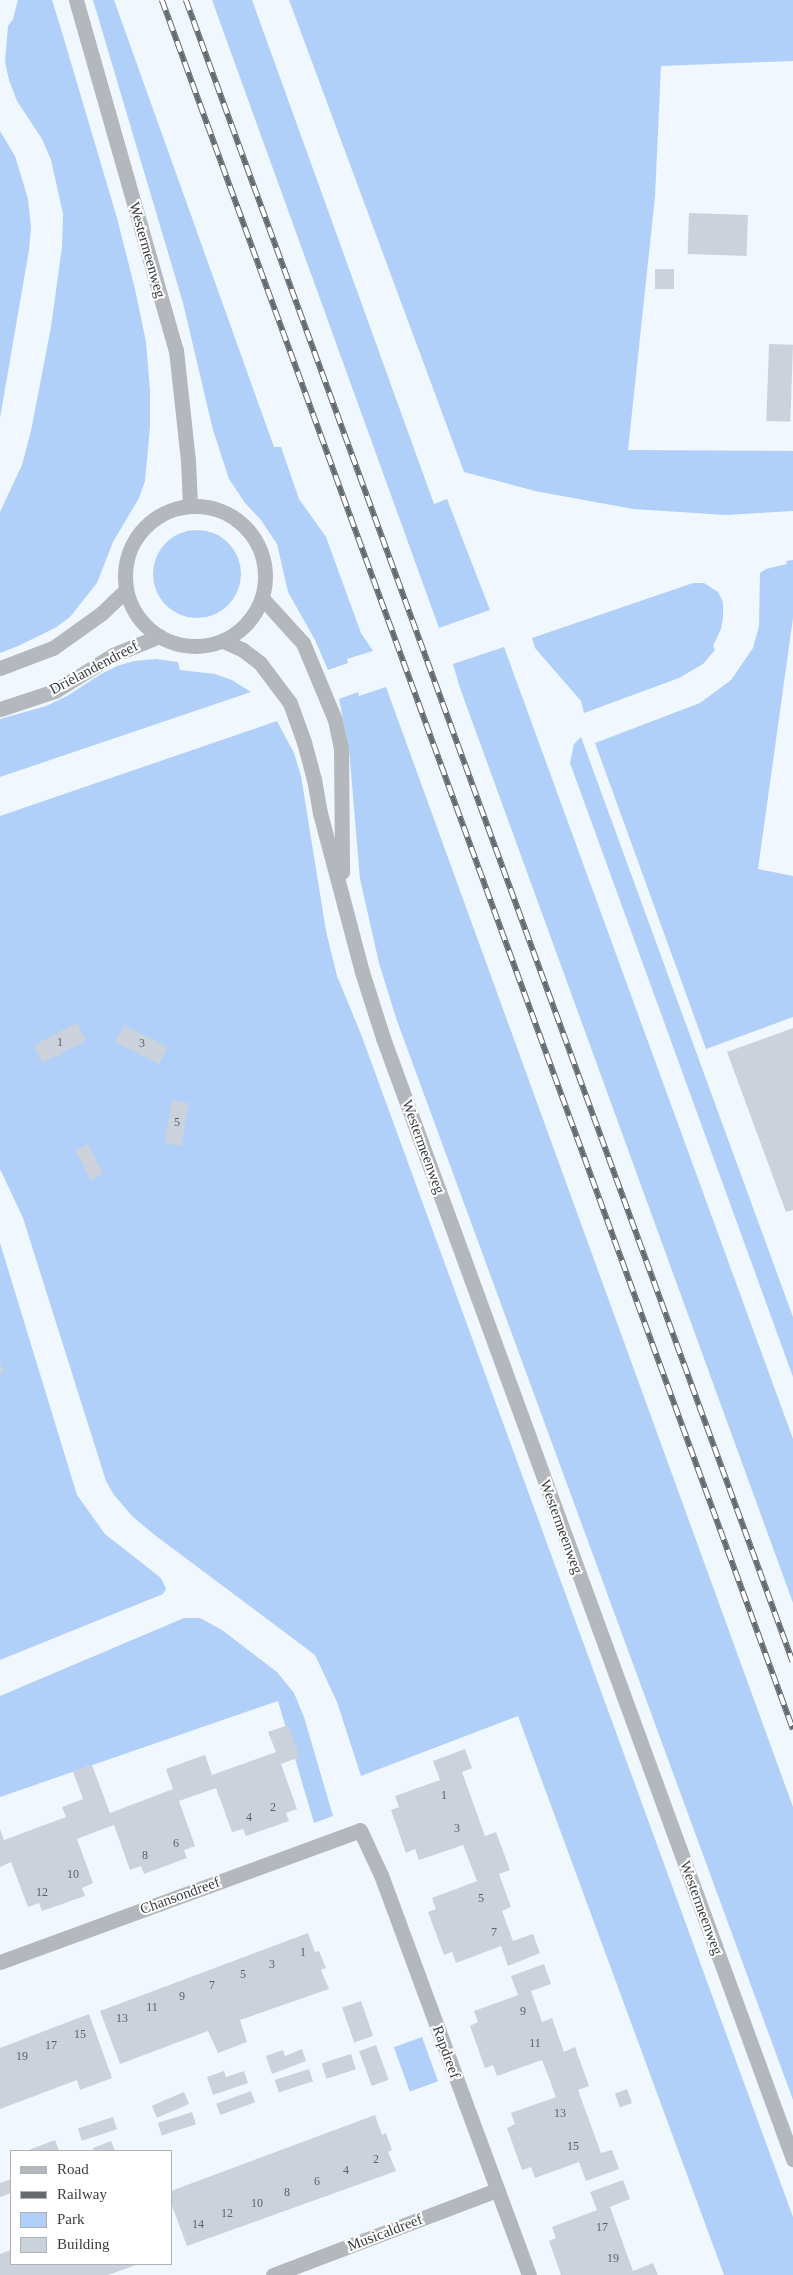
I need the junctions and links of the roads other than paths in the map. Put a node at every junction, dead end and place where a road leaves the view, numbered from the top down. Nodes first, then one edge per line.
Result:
1 (76, 0) edge
2 (190, 506) junction
3 (126, 590) junction
4 (262, 598) junction
5 (159, 636) junction
6 (223, 640) junction
7 (0, 668) edge
8 (0, 708) edge
9 (342, 891) junction
10 (360, 1830) joint
11 (0, 1962) edge
12 (793, 2159) edge
13 (498, 2190) junction
14 (273, 2275) edge
15 (529, 2275) edge

1 - 2 street, Westermeenweg
2 - 3 street
2 - 4 street
3 - 5 street
3 - 7 street
4 - 6 street
4 - 9 street, Westermeenweg
5 - 6 street
5 - 8 street, Drielandendreef
6 - 9 street, Westermeenweg
9 - 12 street, Westermeenweg
10 - 11 street, Chansondreef
10 - 13 street, Rapdreef
13 - 14 street, Musicaldreef
13 - 15 street, Rapdreef

